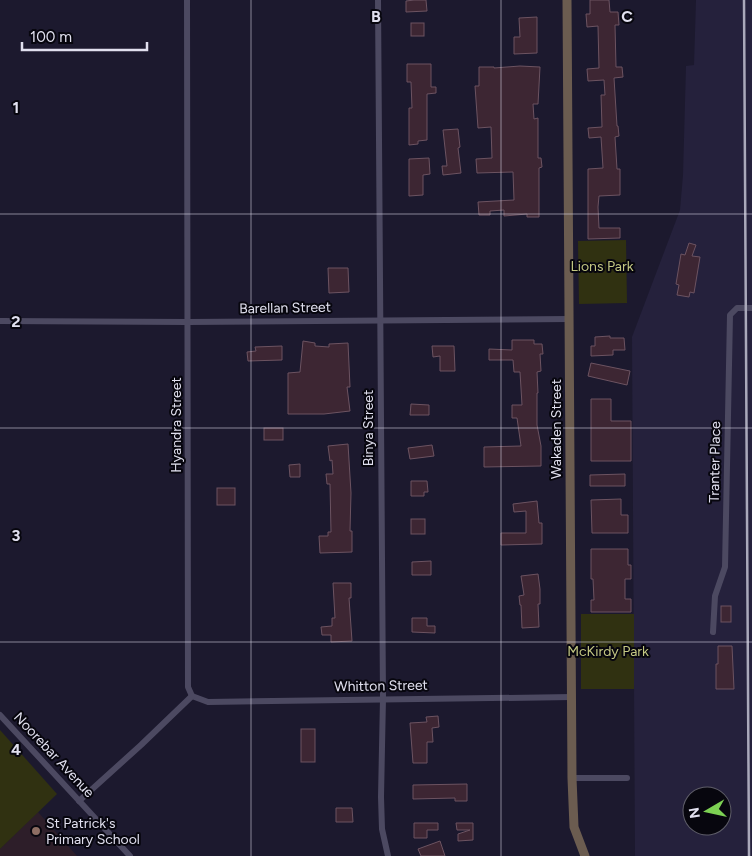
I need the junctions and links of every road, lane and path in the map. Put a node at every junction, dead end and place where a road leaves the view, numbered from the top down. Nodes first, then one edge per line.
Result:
1 (187, 0) edge
2 (378, 0) edge
3 (567, 0) edge
4 (752, 308) edge
5 (570, 319) junction
6 (380, 320) junction
7 (0, 321) edge
8 (188, 322) junction
9 (714, 632) dead end
10 (192, 696) junction
11 (572, 697) junction
12 (383, 698) junction
13 (0, 715) edge
14 (572, 778) junction
15 (627, 778) dead end
16 (79, 801) junction
17 (130, 856) edge
18 (388, 856) edge
19 (585, 856) edge

1 - 8 street, Hyandra Street
2 - 6 street, Binya Street
3 - 5 street, Wakaden Street
4 - 9 street, Tranter Place
5 - 6 street, Barellan Street
5 - 11 street, Wakaden Street
6 - 8 street, Barellan Street
6 - 12 street, Binya Street
7 - 8 street, Barellan Street
8 - 10 street, Hyandra Street
10 - 12 street, Whitton Street
10 - 16 street
11 - 12 street, Whitton Street
11 - 14 street, Wakaden Street
12 - 18 street, Binya Street
13 - 16 street, Noorebar Avenue
14 - 15 street
14 - 19 street, Wakaden Street
16 - 17 street, Noorebar Avenue

